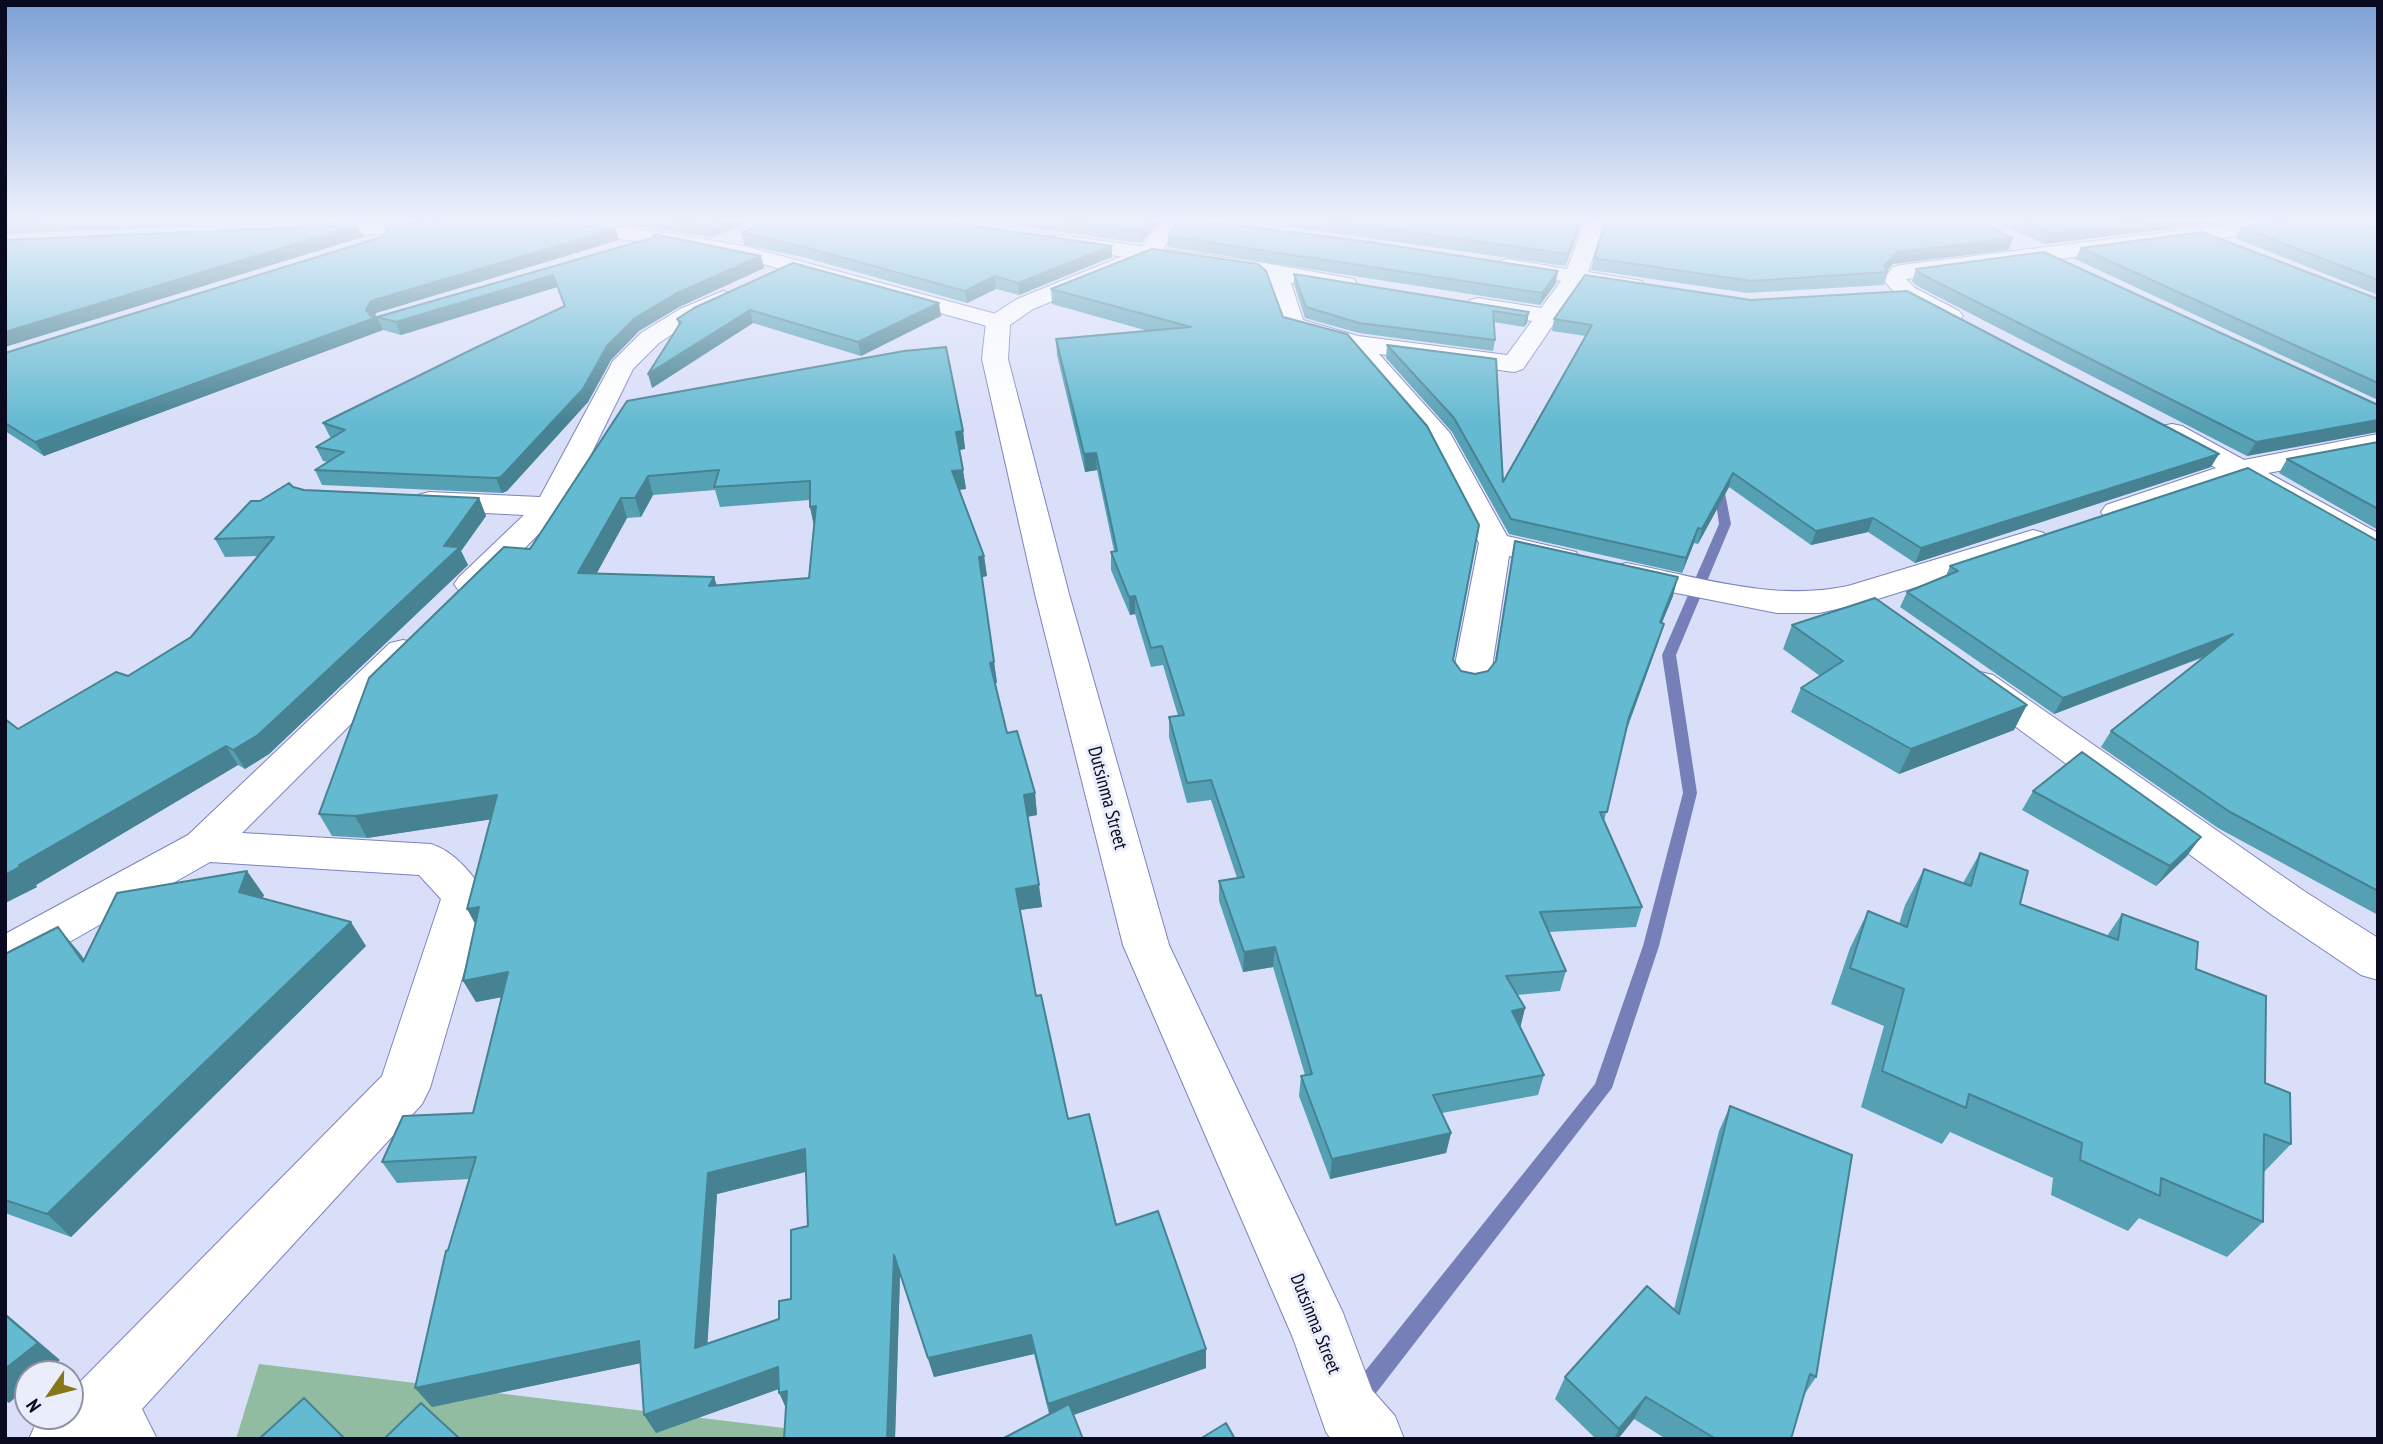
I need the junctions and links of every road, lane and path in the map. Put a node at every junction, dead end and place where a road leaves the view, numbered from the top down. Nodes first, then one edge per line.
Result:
1 (743, 288) edge
2 (878, 288) edge
3 (1063, 288) edge
4 (1281, 288) edge
5 (1568, 288) edge
6 (1894, 288) edge
7 (1453, 301) edge
8 (1547, 316) junction
9 (998, 322) junction
10 (1979, 331) edge
11 (1356, 343) junction
12 (2147, 419) edge
13 (2378, 443) edge
14 (2243, 469) junction
15 (397, 500) edge
16 (550, 507) junction
17 (1495, 543) junction
18 (2378, 545) edge
19 (1856, 595) junction
20 (451, 604) edge
21 (1890, 619) edge
22 (421, 633) edge
23 (1947, 660) edge
24 (1471, 680) edge
25 (203, 846) junction
26 (5, 956) edge
27 (2378, 962) edge
28 (96, 1428) edge
29 (1372, 1439) edge

1 - 16 street
2 - 9 street
3 - 9 street
4 - 11 street
5 - 8 street
6 - 10 street
7 - 8 street
8 - 11 street
9 - 29 street, Dutsinma Street
11 - 17 street
12 - 14 street
13 - 14 street
14 - 18 street
14 - 19 street
15 - 16 street
16 - 20 street
17 - 19 street
17 - 24 street
19 - 21 street
22 - 25 street
23 - 27 street
25 - 26 street
25 - 28 street

